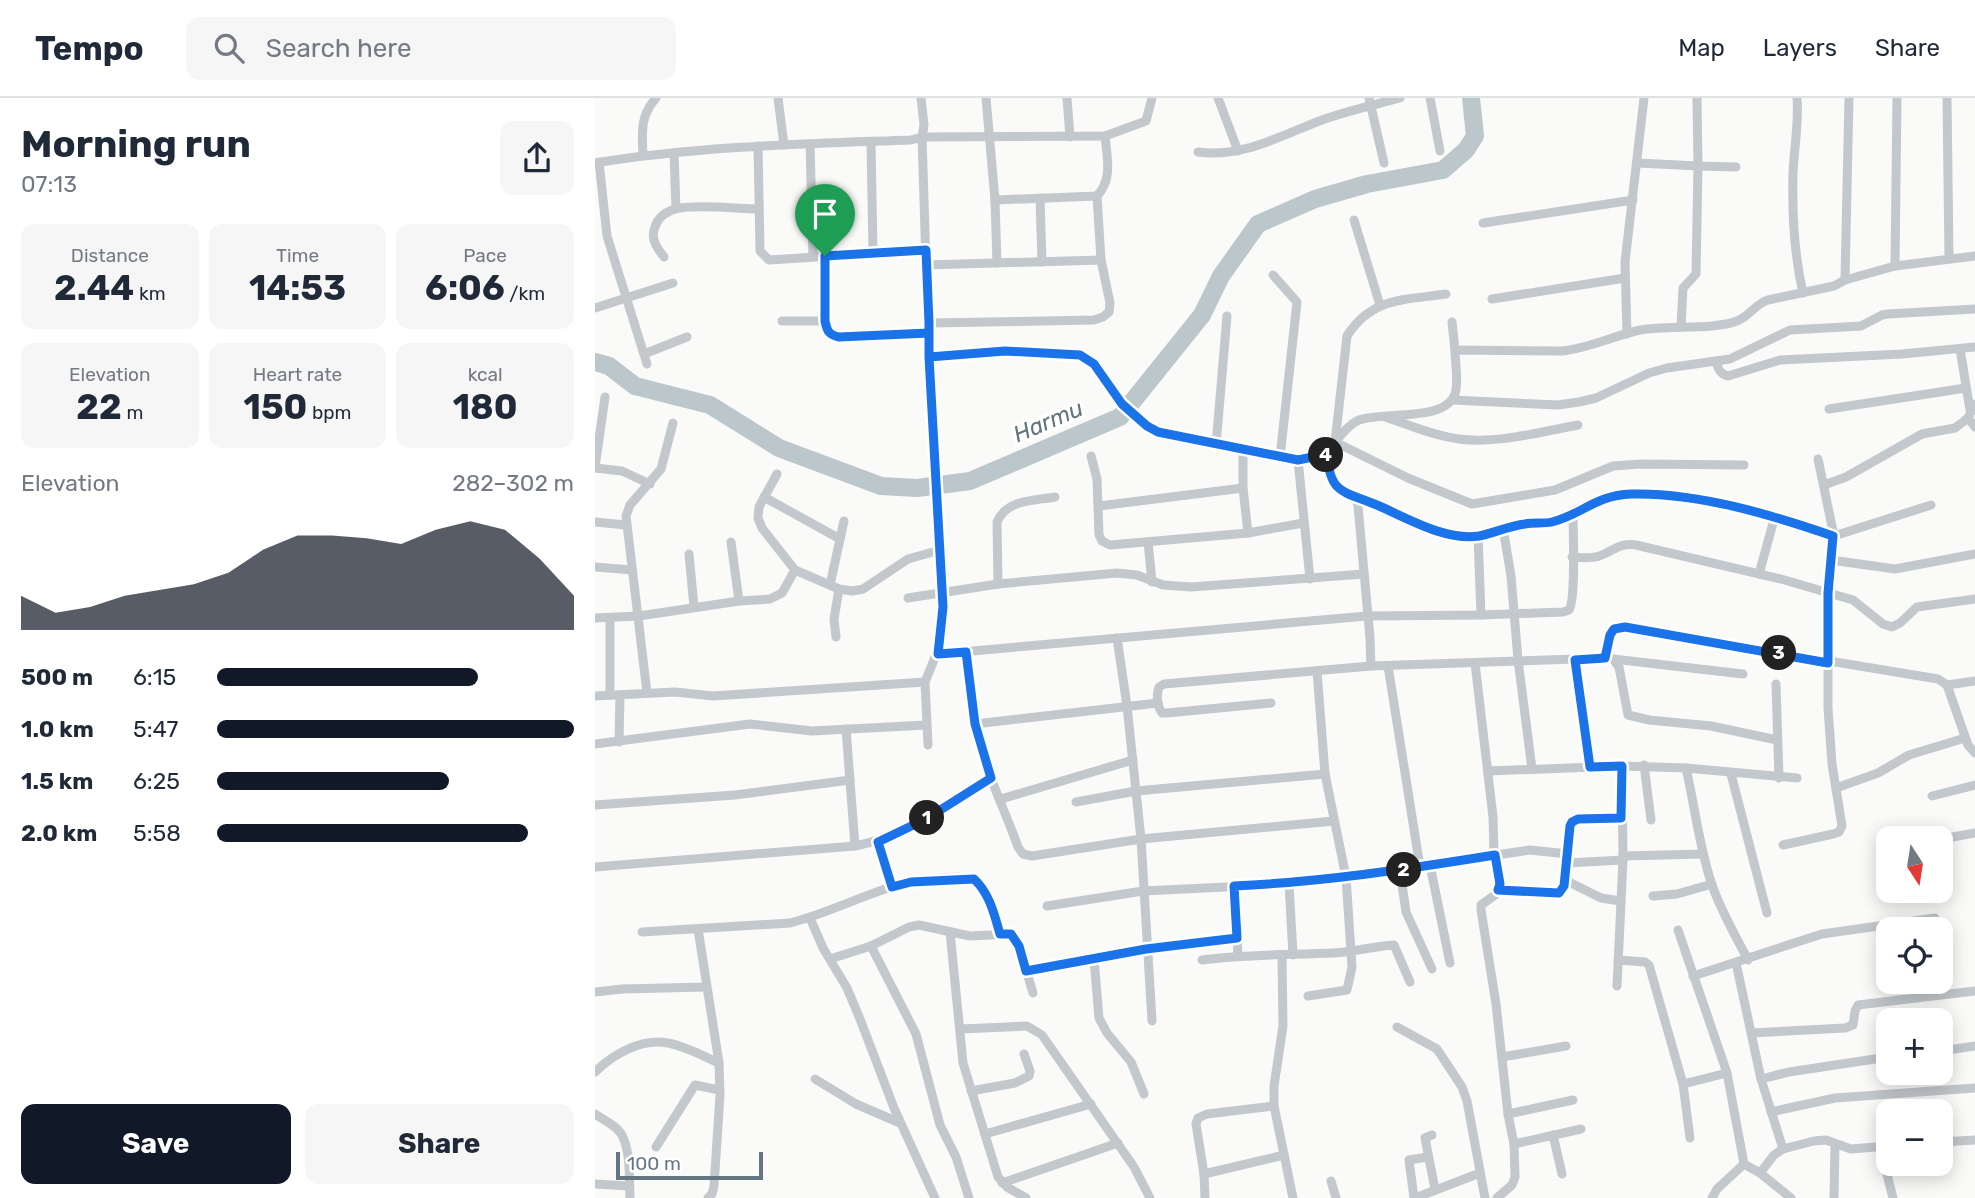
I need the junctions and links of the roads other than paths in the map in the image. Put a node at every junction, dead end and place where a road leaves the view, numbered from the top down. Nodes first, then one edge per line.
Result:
1 (656, 98) edge
2 (778, 98) edge
3 (921, 98) edge
4 (986, 98) edge
5 (1067, 98) edge
6 (1152, 98) edge
7 (1218, 98) edge
8 (1400, 98) edge
9 (1430, 98) edge
10 (1644, 98) edge
11 (1697, 98) edge
12 (1797, 98) edge
13 (1849, 98) edge
14 (1897, 98) edge
15 (1947, 98) edge
16 (1370, 102) edge
17 (1105, 136) junction
18 (922, 137) junction
19 (1070, 137) junction
20 (990, 138) junction
21 (871, 142) junction
22 (810, 144) junction
23 (784, 145) junction
24 (758, 146) junction
25 (1440, 150) dead end
26 (1238, 151) junction
27 (1198, 152) dead end
28 (674, 153) junction
29 (643, 155) junction
30 (597, 162) edge
31 (1384, 163) dead end
32 (1638, 163) junction
33 (1698, 166) junction
34 (1736, 167) dead end
35 (1097, 196) junction
36 (599, 197) edge
37 (1040, 198) junction
38 (995, 200) junction
39 (1633, 200) junction
40 (676, 209) junction
41 (759, 209) junction
42 (1354, 220) dead end
43 (1483, 223) dead end
44 (926, 250) junction
45 (873, 253) junction
46 (825, 256) junction
47 (1975, 256) edge
48 (664, 257) dead end
49 (813, 257) junction
50 (1949, 258) junction
51 (1101, 260) junction
52 (1042, 262) junction
53 (997, 263) junction
54 (926, 265) junction
55 (1895, 266) junction
56 (1273, 275) dead end
57 (1625, 278) junction
58 (1845, 280) junction
59 (673, 283) dead end
60 (1803, 293) junction
61 (1446, 294) dead end
62 (626, 299) junction
63 (1492, 299) dead end
64 (1380, 305) junction
65 (595, 308) edge
66 (1975, 309) edge
67 (1227, 316) dead end
68 (782, 321) dead end
69 (825, 321) junction
70 (1452, 322) dead end
71 (1681, 327) junction
72 (929, 328) junction
73 (1627, 334) junction
74 (687, 337) dead end
75 (1975, 347) edge
76 (1960, 349) junction
77 (1455, 350) junction
78 (644, 354) junction
79 (929, 357) junction
80 (1716, 361) junction
81 (647, 364) dead end
82 (1966, 388) junction
83 (605, 397) dead end
84 (1452, 400) junction
85 (1829, 409) dead end
86 (1971, 411) edge
87 (1379, 416) junction
88 (599, 417) edge
89 (673, 424) dead end
90 (1578, 425) dead end
91 (1975, 427) edge
92 (1335, 442) junction
93 (1216, 445) junction
94 (1243, 451) junction
95 (1327, 454) junction
96 (1091, 456) dead end
97 (1280, 457) junction
98 (1818, 459) dead end
99 (1298, 460) junction
100 (1744, 465) dead end
101 (595, 467) edge
102 (777, 474) dead end
103 (650, 484) junction
104 (1824, 485) junction
105 (1244, 488) junction
106 (1356, 496) junction
107 (764, 497) junction
108 (1055, 497) dead end
109 (1931, 505) dead end
110 (1099, 506) junction
111 (1573, 513) junction
112 (1775, 516) junction
113 (844, 521) dead end
114 (595, 522) edge
115 (1303, 523) junction
116 (626, 525) junction
117 (1503, 528) junction
118 (1248, 533) junction
119 (1478, 536) junction
120 (1833, 536) junction
121 (840, 539) junction
122 (731, 542) dead end
123 (1148, 542) junction
124 (940, 550) junction
125 (689, 554) dead end
126 (1975, 554) edge
127 (1571, 557) junction
128 (1831, 560) junction
129 (595, 566) edge
130 (632, 570) junction
131 (795, 570) junction
132 (1364, 573) junction
133 (1759, 574) junction
134 (1310, 579) junction
135 (1152, 582) junction
136 (998, 584) junction
137 (835, 587) junction
138 (943, 592) junction
139 (1828, 593) junction
140 (908, 597) dead end
141 (1975, 599) edge
142 (739, 601) junction
143 (694, 607) junction
144 (1514, 613) junction
145 (1481, 615) junction
146 (639, 616) junction
147 (1367, 616) junction
148 (595, 618) edge
149 (610, 618) junction
150 (836, 638) dead end
151 (1117, 638) junction
152 (966, 652) junction
153 (938, 654) junction
154 (1609, 659) junction
155 (1518, 660) junction
156 (1575, 660) junction
157 (1475, 663) junction
158 (1828, 663) junction
159 (1371, 666) junction
160 (1388, 666) junction
161 (1317, 671) junction
162 (1743, 674) dead end
163 (1975, 681) edge
164 (925, 682) junction
165 (1776, 684) dead end
166 (1947, 685) junction
167 (647, 693) junction
168 (615, 695) junction
169 (595, 696) edge
170 (1158, 703) junction
171 (1271, 703) dead end
172 (1127, 706) junction
173 (975, 724) junction
174 (926, 726) junction
175 (846, 729) junction
176 (1965, 738) junction
177 (1777, 740) junction
178 (619, 742) junction
179 (595, 744) edge
180 (928, 745) dead end
181 (1975, 752) edge
182 (1133, 760) junction
183 (1644, 765) junction
184 (1622, 766) junction
185 (1590, 767) junction
186 (1686, 768) junction
187 (1532, 769) junction
188 (1488, 771) junction
189 (1325, 774) junction
190 (1731, 774) junction
191 (991, 778) junction
192 (1779, 778) junction
193 (1797, 778) dead end
194 (850, 780) junction
195 (1975, 785) edge
196 (1836, 788) junction
197 (1136, 791) junction
198 (1932, 796) dead end
199 (1001, 799) junction
200 (1076, 802) dead end
201 (595, 805) edge
202 (1621, 818) junction
203 (1651, 820) dead end
204 (1334, 821) junction
205 (1975, 833) edge
206 (1953, 837) edge
207 (1140, 839) junction
208 (878, 842) junction
209 (1783, 845) dead end
210 (855, 846) junction
211 (1703, 854) junction
212 (1495, 855) junction
213 (1568, 858) junction
214 (1623, 858) junction
215 (1425, 866) junction
216 (595, 867) edge
217 (1400, 870) junction
218 (1346, 877) junction
219 (1565, 880) junction
220 (1289, 884) junction
221 (1712, 884) junction
222 (1234, 886) junction
223 (892, 887) junction
224 (1498, 890) junction
225 (1143, 891) junction
226 (1653, 895) dead end
227 (1621, 901) junction
228 (1047, 906) dead end
229 (1766, 913) dead end
230 (810, 918) junction
231 (1876, 926) edge
232 (698, 929) junction
233 (1678, 930) dead end
234 (642, 932) dead end
235 (950, 932) junction
236 (1000, 934) junction
237 (1237, 938) junction
238 (871, 946) junction
239 (1146, 949) junction
240 (1350, 952) junction
241 (1293, 954) junction
242 (1238, 955) junction
243 (1282, 956) junction
244 (829, 959) junction
245 (1094, 959) junction
246 (1202, 960) dead end
247 (1618, 960) junction
248 (1748, 960) junction
249 (1450, 963) dead end
250 (1736, 963) junction
251 (1432, 969) dead end
252 (1026, 971) junction
253 (1693, 976) junction
254 (1410, 982) dead end
255 (1617, 986) dead end
256 (706, 987) junction
257 (1975, 990) edge
258 (595, 992) edge
259 (1033, 993) dead end
260 (1307, 996) dead end
261 (1152, 1021) dead end
262 (1397, 1027) dead end
263 (960, 1029) junction
264 (1752, 1033) junction
265 (1566, 1046) dead end
266 (1975, 1046) edge
267 (1953, 1049) edge
268 (1024, 1054) dead end
269 (1502, 1057) junction
270 (1876, 1059) edge
271 (719, 1063) junction
272 (595, 1072) edge
273 (1727, 1073) junction
274 (815, 1079) dead end
275 (1761, 1079) junction
276 (1683, 1084) junction
277 (1975, 1088) edge
278 (971, 1091) junction
279 (720, 1092) junction
280 (1145, 1094) dead end
281 (1573, 1100) dead end
282 (1091, 1104) junction
283 (1274, 1106) junction
284 (1771, 1112) junction
285 (595, 1114) edge
286 (1507, 1114) junction
287 (901, 1122) junction
288 (1581, 1129) dead end
289 (985, 1134) junction
290 (1432, 1135) dead end
291 (1553, 1135) junction
292 (1690, 1138) dead end
293 (1975, 1140) edge
294 (1953, 1141) edge
295 (1118, 1143) junction
296 (1514, 1144) junction
297 (1835, 1144) junction
298 (656, 1147) dead end
299 (1876, 1147) edge
300 (1783, 1149) junction
301 (1284, 1155) junction
302 (1428, 1157) junction
303 (1744, 1164) junction
304 (1480, 1173) junction
305 (1760, 1173) junction
306 (1204, 1174) junction
307 (1562, 1174) dead end
308 (1889, 1176) edge
309 (1331, 1181) dead end
310 (1002, 1183) junction
311 (595, 1184) edge
312 (1512, 1185) junction
313 (629, 1186) junction
314 (1435, 1189) junction
315 (1714, 1194) edge
316 (630, 1198) edge
317 (708, 1198) edge
318 (935, 1198) edge
319 (969, 1198) edge
320 (1026, 1198) edge
321 (1150, 1198) edge
322 (1205, 1198) edge
323 (1293, 1198) edge
324 (1336, 1198) edge
325 (1414, 1198) edge
326 (1485, 1198) edge
327 (1497, 1198) edge
328 (1515, 1198) edge
329 (1791, 1198) edge
330 (1834, 1198) edge
331 (1893, 1198) edge

1 - 29 street
2 - 23 street
3 - 18 street
4 - 20 street
5 - 19 street
6 - 17 street
7 - 26 street
8 - 16 street
9 - 25 street
10 - 32 street
11 - 33 street
12 - 60 street
13 - 58 street
14 - 55 street
15 - 50 street
16 - 26 street
16 - 31 street
17 - 19 street
17 - 35 street
18 - 20 street
18 - 21 street
18 - 44 street
19 - 20 street
20 - 38 street
21 - 22 street
21 - 45 street
22 - 23 street
22 - 49 street
23 - 24 street
24 - 28 street
24 - 41 street
26 - 27 street
28 - 29 street
28 - 40 street
29 - 30 street
30 - 36 street
32 - 33 street
32 - 39 street
33 - 34 street
33 - 71 street
35 - 37 street
35 - 51 street
36 - 62 street
37 - 38 street
37 - 52 street
38 - 53 street
39 - 43 street
39 - 57 street
40 - 41 street
40 - 48 street
41 - 49 street
42 - 64 street
44 - 45 street
44 - 54 street
45 - 46 street
46 - 49 street
46 - 69 street
47 - 50 street
50 - 55 street
51 - 52 street
51 - 72 street
52 - 53 street
53 - 54 street
54 - 72 street
55 - 58 street
56 - 97 street
57 - 63 street
57 - 73 street
58 - 60 street
59 - 62 street
60 - 71 street
61 - 64 street
62 - 65 street
62 - 78 street
64 - 92 street
66 - 80 street
67 - 93 street
68 - 69 street
69 - 72 street
70 - 77 street
71 - 73 street
72 - 79 street
73 - 77 street
74 - 78 street
75 - 76 street
76 - 80 street
76 - 82 street
77 - 84 street
78 - 81 street
79 - 93 street
79 - 124 street
80 - 84 street
82 - 85 street
82 - 86 street
83 - 88 street
84 - 87 street
86 - 91 street
86 - 104 street
87 - 90 street
87 - 92 street
88 - 101 street
89 - 103 street
92 - 95 street
92 - 100 street
93 - 94 street
94 - 97 street
94 - 105 street
95 - 99 street
95 - 106 street
96 - 110 street
97 - 99 street
98 - 104 street
99 - 115 street
101 - 103 street
102 - 107 street
103 - 116 street
104 - 120 street
105 - 110 street
105 - 118 street
106 - 119 street
106 - 132 street
107 - 121 street
107 - 131 street
108 - 136 street
109 - 120 street
110 - 123 street
111 - 112 street
111 - 117 street
111 - 127 street
112 - 120 street
112 - 133 street
113 - 121 street
114 - 116 street
115 - 118 street
115 - 134 street
116 - 130 street
117 - 119 street
117 - 144 street
118 - 123 street
119 - 145 street
120 - 128 street
121 - 137 street
122 - 142 street
123 - 135 street
124 - 137 street
124 - 138 street
125 - 143 street
126 - 128 street
127 - 133 street
127 - 144 street
128 - 139 street
129 - 130 street
130 - 146 street
131 - 137 street
131 - 142 street
132 - 134 street
132 - 147 street
133 - 139 street
134 - 135 street
135 - 136 street
136 - 138 street
137 - 150 street
138 - 140 street
138 - 153 street
139 - 141 street
139 - 158 street
142 - 143 street
143 - 146 street
144 - 145 street
144 - 155 street
145 - 147 street
146 - 149 street
146 - 167 street
147 - 151 street
147 - 159 street
148 - 149 street
149 - 168 street
151 - 152 street
151 - 172 street
152 - 153 street
152 - 173 street
153 - 164 street
154 - 156 street
154 - 158 street
154 - 162 street
154 - 177 street
155 - 156 street
155 - 157 street
155 - 187 street
156 - 185 street
157 - 160 street
157 - 188 street
158 - 166 street
158 - 196 street
159 - 160 street
159 - 161 street
160 - 215 street
161 - 170 street
161 - 189 street
163 - 166 street
164 - 167 street
164 - 174 street
165 - 177 street
166 - 176 street
167 - 168 street
168 - 169 street
168 - 178 street
170 - 171 street
170 - 172 street
172 - 173 street
172 - 182 street
173 - 191 street
174 - 175 street
174 - 180 street
175 - 178 street
175 - 194 street
176 - 181 street
176 - 196 street
177 - 192 street
178 - 179 street
182 - 197 street
182 - 199 street
183 - 184 street
183 - 186 street
183 - 203 street
184 - 185 street
184 - 202 street
185 - 187 street
186 - 190 street
186 - 211 street
187 - 188 street
188 - 212 street
189 - 197 street
189 - 204 street
190 - 192 street
190 - 229 street
191 - 199 street
191 - 208 street
192 - 193 street
194 - 201 street
194 - 210 street
195 - 198 street
196 - 209 street
197 - 200 street
197 - 207 street
199 - 207 street
202 - 213 street
202 - 214 street
204 - 207 street
204 - 218 street
205 - 206 street
207 - 225 street
208 - 210 street
208 - 223 street
210 - 216 street
211 - 214 street
211 - 221 street
212 - 213 street
212 - 215 street
212 - 224 street
213 - 214 street
213 - 219 street
214 - 227 street
215 - 217 street
215 - 249 street
217 - 218 street
217 - 251 street
218 - 220 street
218 - 240 street
219 - 224 street
219 - 227 street
220 - 222 street
220 - 241 street
221 - 226 street
221 - 248 street
222 - 225 street
222 - 237 street
223 - 230 street
223 - 236 street
224 - 269 street
225 - 228 street
225 - 239 street
227 - 247 street
230 - 232 street
230 - 244 street
231 - 248 street
232 - 234 street
232 - 256 street
233 - 253 street
235 - 236 street
235 - 238 street
235 - 263 street
236 - 252 street
237 - 239 street
237 - 242 street
238 - 244 street
238 - 319 street
239 - 245 street
239 - 261 street
240 - 241 street
240 - 254 street
240 - 260 street
241 - 243 street
242 - 243 street
242 - 246 street
243 - 283 street
244 - 287 street
245 - 252 street
245 - 280 street
247 - 255 street
247 - 276 street
248 - 250 street
250 - 253 street
250 - 264 street
252 - 259 street
253 - 273 street
256 - 258 street
256 - 271 street
257 - 264 street
262 - 304 street
263 - 278 street
263 - 282 street
264 - 275 street
265 - 269 street
266 - 267 street
268 - 278 street
269 - 286 street
270 - 275 street
271 - 272 street
271 - 279 street
273 - 276 street
273 - 303 street
274 - 287 street
275 - 284 street
276 - 292 street
277 - 284 street
278 - 289 street
279 - 298 street
279 - 317 street
281 - 286 street
282 - 289 street
282 - 295 street
283 - 301 street
283 - 306 street
284 - 300 street
285 - 313 street
286 - 296 street
287 - 318 street
288 - 291 street
289 - 310 street
290 - 302 street
291 - 296 street
291 - 307 street
293 - 294 street
295 - 310 street
295 - 321 street
296 - 312 street
297 - 299 street
297 - 300 street
297 - 330 street
300 - 305 street
301 - 306 street
301 - 323 street
302 - 314 street
302 - 325 street
303 - 305 street
303 - 315 street
304 - 314 street
304 - 326 street
305 - 329 street
306 - 322 street
308 - 331 street
309 - 324 street
310 - 320 street
311 - 313 street
312 - 327 street
312 - 328 street
313 - 316 street
314 - 325 street

